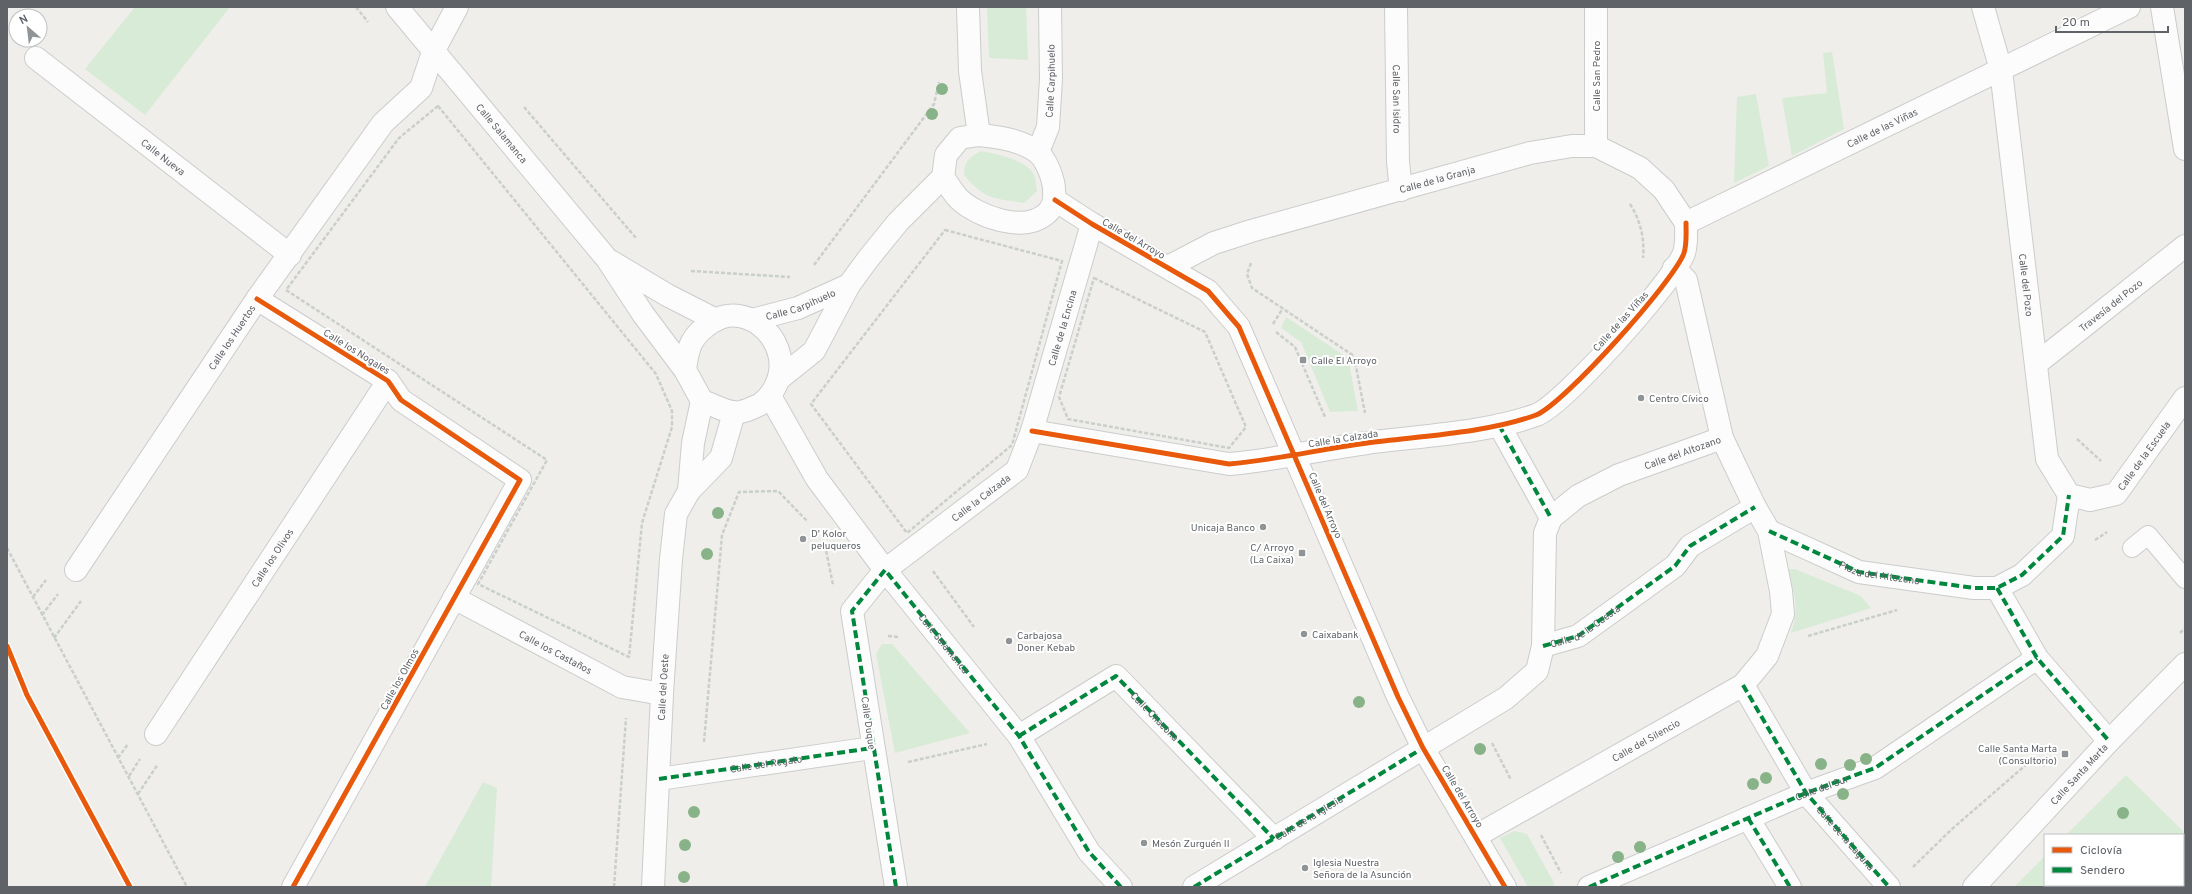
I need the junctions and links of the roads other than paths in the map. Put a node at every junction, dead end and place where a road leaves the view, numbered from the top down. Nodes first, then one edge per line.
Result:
1 (397, 7) edge
2 (457, 7) edge
3 (968, 7) edge
4 (1050, 7) edge
5 (1396, 7) edge
6 (1596, 7) edge
7 (1983, 7) edge
8 (2129, 7) edge
9 (2162, 7) edge
10 (433, 52) junction
11 (36, 58) dead end
12 (2001, 70) junction
13 (980, 135) junction
14 (1596, 146) junction
15 (2185, 149) edge
16 (1038, 152) junction
17 (943, 177) junction
18 (1401, 190) junction
19 (1055, 200) junction
20 (1686, 223) junction
21 (1092, 224) junction
22 (2185, 246) edge
23 (290, 255) junction
24 (607, 259) junction
25 (1168, 267) junction
26 (1674, 268) junction
27 (849, 286) junction
28 (257, 299) junction
29 (716, 320) junction
30 (752, 320) junction
31 (2036, 364) junction
32 (685, 370) junction
33 (388, 381) junction
34 (774, 388) junction
35 (2185, 398) edge
36 (702, 401) junction
37 (734, 413) junction
38 (1538, 414) joint
39 (1499, 425) junction
40 (1032, 431) junction
41 (1722, 438) junction
42 (1295, 455) junction
43 (520, 480) joint
44 (689, 491) junction
45 (2069, 495) junction
46 (1755, 507) junction
47 (1551, 518) junction
48 (1769, 531) junction
49 (2132, 548) dead end
50 (76, 570) dead end
51 (885, 570) junction
52 (2185, 579) edge
53 (1997, 588) junction
54 (454, 598) junction
55 (1543, 646) junction
56 (2037, 658) junction
57 (2185, 664) edge
58 (1743, 685) junction
59 (662, 694) junction
60 (156, 734) dead end
61 (1019, 736) junction
62 (2110, 741) junction
63 (1423, 748) junction
64 (874, 759) junction
65 (659, 779) junction
66 (1806, 793) junction
67 (1748, 818) junction
68 (1476, 836) junction
69 (1274, 839) junction
70 (293, 887) edge
71 (653, 887) edge
72 (896, 887) edge
73 (1121, 887) edge
74 (1194, 887) edge
75 (1505, 887) edge
76 (1589, 887) edge
77 (1790, 887) edge
78 (1889, 887) edge
79 (1974, 887) edge

1 - 10 street, Calle Salamanca
2 - 10 street, Calle los Huertos
3 - 13 street
4 - 16 street, Calle Carpihuelo
5 - 18 street, Calle San Isidro
6 - 14 street, Calle San Pedro
7 - 12 street, Calle del Pozo
8 - 12 street, Calle de las Viñas
9 - 15 street
10 - 23 street, Calle los Huertos
10 - 24 street, Calle Salamanca
11 - 23 street, Calle Nueva
12 - 20 street, Calle de las Viñas
12 - 31 street, Calle del Pozo
13 - 16 street
13 - 17 street
14 - 18 street, Calle de la Granja
14 - 20 street, Calle de la Granja
16 - 19 street
17 - 19 street
17 - 27 street, Calle Carpihuelo
18 - 25 street, Calle de la Granja
19 - 21 street, Calle del Arroyo
20 - 26 street, Calle de las Viñas
21 - 25 street, Calle del Arroyo
21 - 40 street, Calle de la Encina
22 - 31 street, Travesía del Pozo
23 - 28 street, Calle los Huertos
24 - 29 street, Calle Salamanca
24 - 32 street, Calle Salamanca
25 - 42 street, Calle del Arroyo
26 - 38 street, Calle de las Viñas
26 - 41 street, Calle del Altozano
27 - 30 street, Calle Carpihuelo
27 - 34 street, Calle Carpihuelo
28 - 33 street, Calle los Nogales
28 - 50 street, Calle los Huertos
29 - 30 street
29 - 32 street
30 - 34 street
31 - 45 street, Calle del Pozo
32 - 36 street
33 - 43 street, Calle los Nogales
33 - 60 street, Calle los Olivos
34 - 37 street
34 - 51 street, Calle Salamanca
35 - 45 street, Calle de la Escuela
36 - 37 street
36 - 44 street, Calle del Oeste
37 - 44 street, Calle del Oeste
38 - 39 street, Calle la Calzada
39 - 42 street, Calle la Calzada
39 - 47 street
40 - 42 street, Calle la Calzada
40 - 51 street, Calle la Calzada
41 - 46 street
41 - 47 street, Calle del Altozano
42 - 63 street, Calle del Arroyo
43 - 54 street, Calle los Olmos
44 - 59 street, Calle del Oeste
45 - 53 street
46 - 48 street
46 - 55 street, Calle de la Cuesta
47 - 55 street
48 - 53 street, Plaza del Altozano
48 - 58 street, Calle del Silencio
49 - 52 lane
51 - 61 street, Calle Salamanca
51 - 64 street, Calle Duque
53 - 56 street
54 - 59 street, Calle los Castaños
54 - 70 street, Calle los Olmos
55 - 63 street, Calle de la Cuesta
56 - 62 street
56 - 66 street, Calle del Sur
57 - 62 street, Calle Santa Marta
58 - 66 street, Calle de la Laguna
58 - 68 street, Calle del Silencio
59 - 65 street, Calle del Oeste
61 - 69 street, Calle Chacona
61 - 73 street, Calle Salamanca
62 - 79 street, Calle Santa Marta
63 - 68 street, Calle del Arroyo
63 - 69 street, Calle de la Iglesia
64 - 65 street, Calle del Regato
64 - 72 street, Calle Duque
65 - 71 street, Calle del Oeste
66 - 67 street, Calle del Sur
66 - 78 street, Calle de la Laguna
67 - 76 street, Calle del Sur
67 - 77 street
68 - 75 street, Calle del Arroyo
69 - 74 street, Calle de la Iglesia

